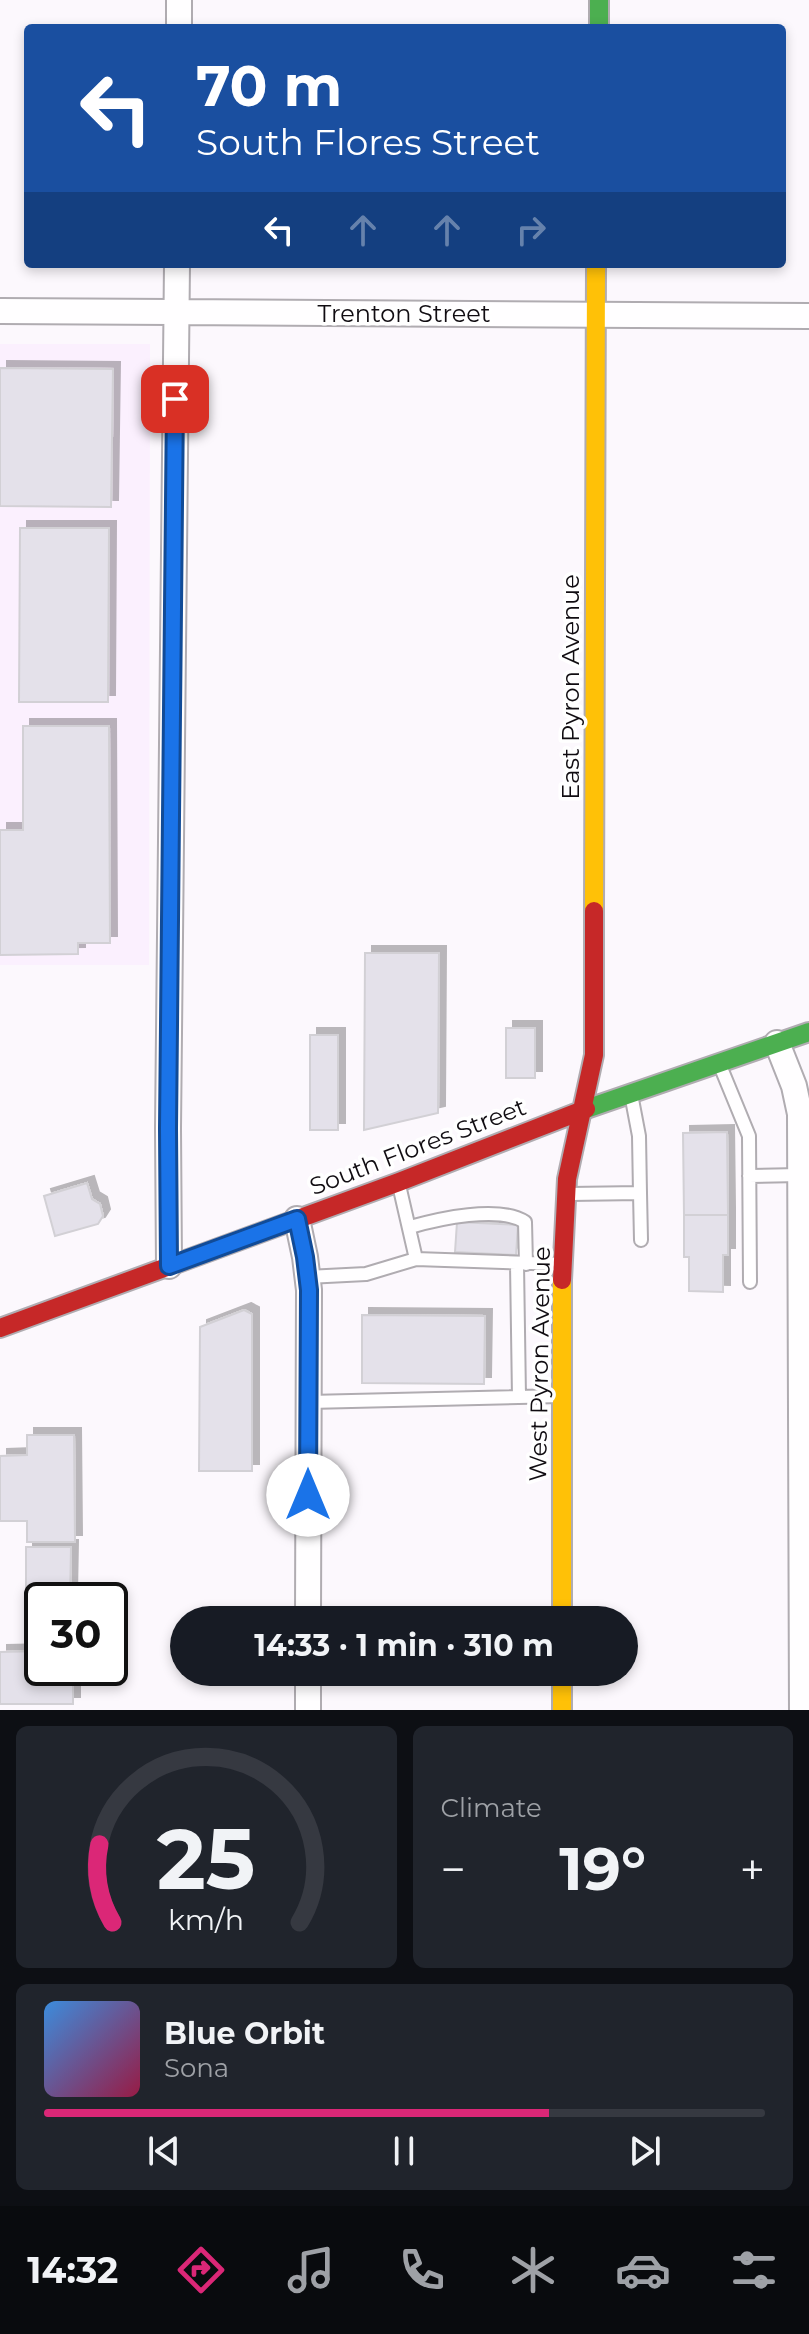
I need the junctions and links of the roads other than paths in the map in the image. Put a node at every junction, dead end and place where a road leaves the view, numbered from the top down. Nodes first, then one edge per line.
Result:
1 (179, 0) edge
2 (599, 0) edge
3 (179, 24) edge
4 (599, 24) edge
5 (177, 268) edge
6 (596, 268) edge
7 (0, 311) edge
8 (176, 313) junction
9 (596, 314) junction
10 (809, 316) edge
11 (809, 1032) edge
12 (777, 1043) junction
13 (719, 1063) junction
14 (631, 1094) junction
15 (582, 1110) junction
16 (800, 1175) junction
17 (749, 1176) junction
18 (399, 1182) junction
19 (640, 1193) junction
20 (567, 1194) junction
21 (297, 1219) junction
22 (410, 1227) junction
23 (641, 1240) dead end
24 (416, 1259) junction
25 (521, 1264) junction
26 (563, 1264) junction
27 (169, 1266) junction
28 (307, 1277) junction
29 (750, 1282) dead end
30 (0, 1328) edge
31 (562, 1396) junction
32 (519, 1397) junction
33 (309, 1402) junction
34 (308, 1606) edge
35 (562, 1606) edge
36 (308, 1686) edge
37 (562, 1686) edge
38 (308, 1710) edge
39 (562, 1710) edge
40 (802, 1710) edge

1 - 3 street
2 - 4 street
5 - 8 street
6 - 9 street, East Pyron Avenue
7 - 8 street, Trenton Street
8 - 9 street, Trenton Street
8 - 27 street
9 - 10 street, Trenton Street
9 - 15 street, East Pyron Avenue
11 - 12 street, South Flores Street
12 - 13 street, South Flores Street
12 - 16 street
13 - 14 street, South Flores Street
13 - 17 lane
14 - 15 street, South Flores Street
14 - 19 lane
15 - 18 street, South Flores Street
15 - 20 street, West Pyron Avenue
16 - 17 lane
16 - 40 street
17 - 29 lane
18 - 21 street, South Flores Street
18 - 22 lane
19 - 20 lane
19 - 23 lane
20 - 26 street, West Pyron Avenue
21 - 27 street, South Flores Street
21 - 28 street
22 - 24 lane
22 - 25 lane
24 - 25 lane
24 - 28 lane
25 - 26 lane
25 - 32 lane
26 - 31 street, West Pyron Avenue
27 - 30 street, South Flores Street
28 - 33 street
31 - 32 lane
31 - 35 street, West Pyron Avenue
32 - 33 lane
33 - 34 street
36 - 38 street
37 - 39 street

